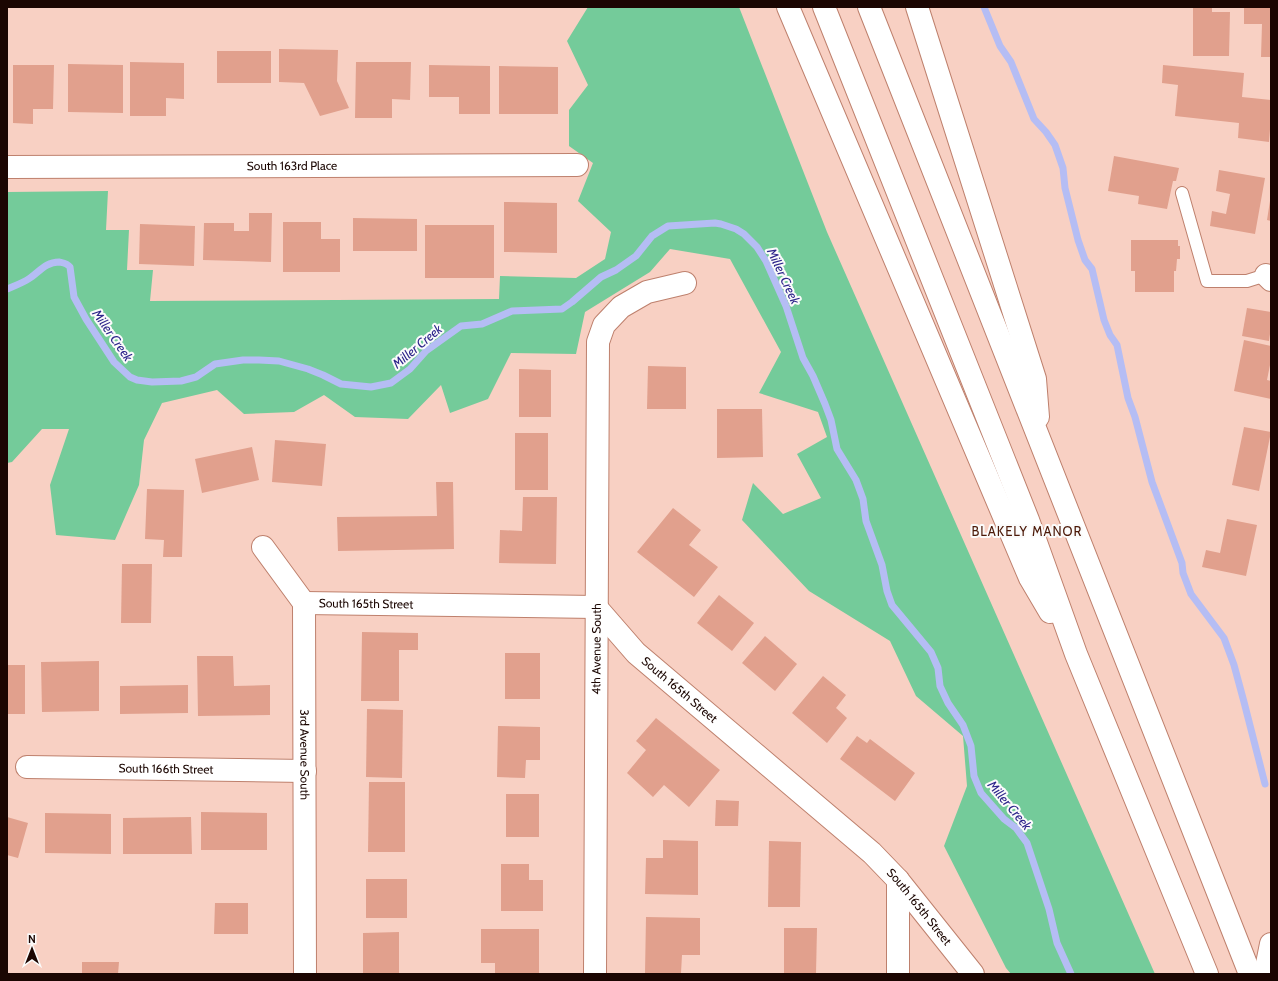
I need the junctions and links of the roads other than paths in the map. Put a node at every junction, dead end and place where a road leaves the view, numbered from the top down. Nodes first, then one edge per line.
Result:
1 (788, 7) edge
2 (824, 7) edge
3 (869, 7) edge
4 (917, 7) edge
5 (577, 165) dead end
6 (7, 167) edge
7 (1182, 193) dead end
8 (1268, 277) edge
9 (685, 283) dead end
10 (1039, 438) junction
11 (263, 547) dead end
12 (304, 603) junction
13 (596, 607) junction
14 (1076, 654) junction
15 (27, 767) dead end
16 (305, 771) junction
17 (898, 880) junction
18 (1271, 944) edge
19 (305, 974) edge
20 (595, 974) edge
21 (898, 974) edge
22 (973, 974) edge
23 (1207, 974) edge
24 (1250, 974) edge
25 (1265, 974) edge

1 - 14 main road
2 - 14 main road
3 - 10 main road
4 - 10 main road
5 - 6 main road, South 163rd Place
7 - 8 lane
9 - 13 main road, 4th Avenue South
10 - 24 main road
11 - 12 main road
12 - 13 main road, South 165th Street
12 - 16 main road, 3rd Avenue South
13 - 17 main road, South 165th Street
13 - 20 main road, 4th Avenue South
14 - 23 main road
15 - 16 main road, South 166th Street
16 - 19 main road, 3rd Avenue South
17 - 21 main road
17 - 22 main road, South 165th Street
18 - 25 main road

